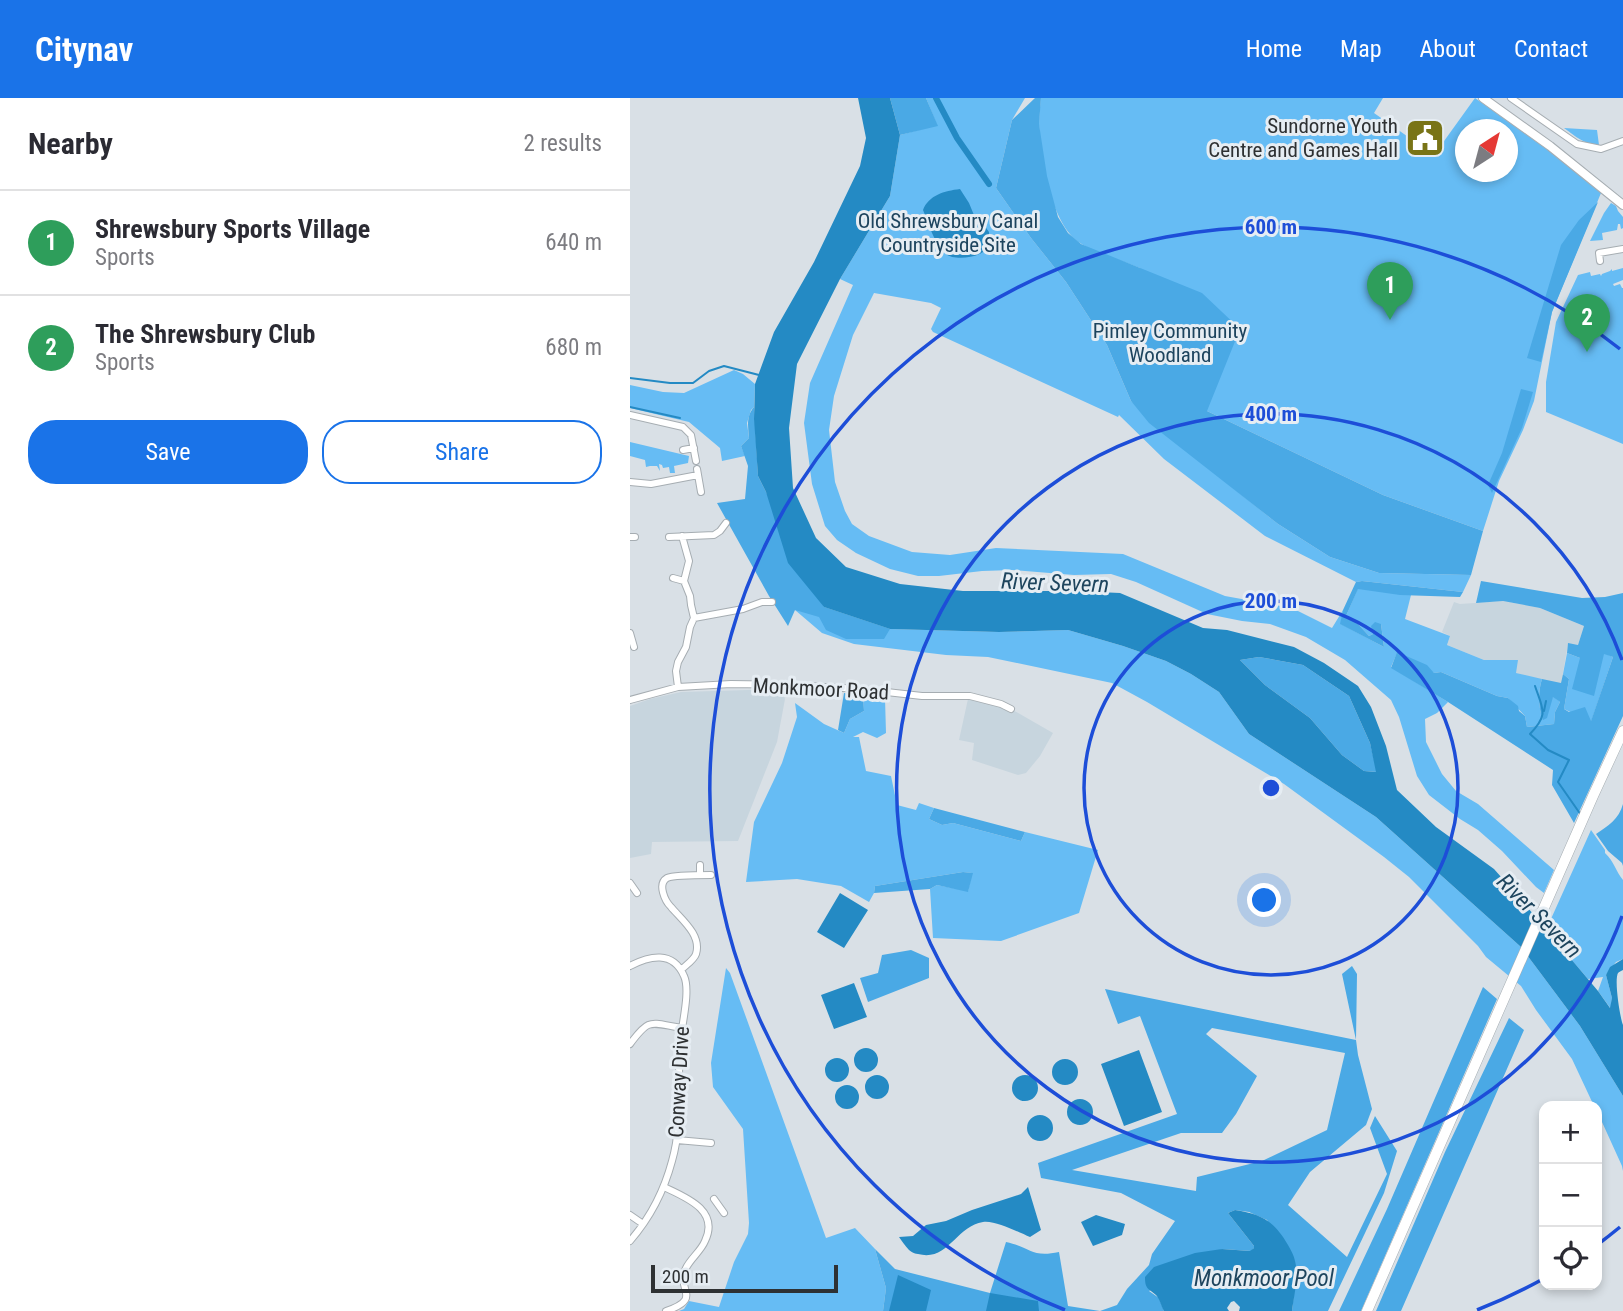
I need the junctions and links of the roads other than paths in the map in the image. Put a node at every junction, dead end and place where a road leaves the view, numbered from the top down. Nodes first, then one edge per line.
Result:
1 (1483, 98) edge
2 (1511, 98) edge
3 (1527, 98) edge
4 (1522, 105) junction
5 (1623, 141) edge
6 (1623, 205) edge
7 (1623, 249) edge
8 (1600, 261) dead end
9 (630, 415) edge
10 (694, 448) junction
11 (683, 450) dead end
12 (697, 468) junction
13 (630, 482) edge
14 (701, 492) dead end
15 (726, 528) dead end
16 (682, 536) junction
17 (669, 537) dead end
18 (673, 578) dead end
19 (684, 581) junction
20 (767, 599) dead end
21 (694, 618) junction
22 (630, 633) edge
23 (634, 647) dead end
24 (678, 687) junction
25 (630, 700) edge
26 (1011, 709) dead end
27 (1623, 731) edge
28 (700, 865) dead end
29 (711, 875) dead end
30 (700, 876) junction
31 (630, 885) edge
32 (637, 893) dead end
33 (630, 966) edge
34 (681, 970) junction
35 (682, 1028) junction
36 (630, 1044) edge
37 (677, 1140) junction
38 (711, 1143) dead end
39 (664, 1187) junction
40 (714, 1199) dead end
41 (705, 1214) junction
42 (630, 1215) edge
43 (643, 1224) junction
44 (630, 1241) edge
45 (666, 1311) edge
46 (1367, 1311) edge

1 - 6 main road
2 - 4 street
3 - 4 street
4 - 5 street
7 - 8 street
9 - 10 street
10 - 11 street
10 - 12 street
12 - 13 street
12 - 14 street
15 - 16 street
16 - 17 street
16 - 19 street
18 - 19 street
19 - 21 street
20 - 21 street
21 - 24 street
22 - 23 street
24 - 25 street, Monkmoor Road
24 - 26 street, Monkmoor Road
27 - 46 highway
28 - 30 street
29 - 30 street
30 - 34 street
31 - 32 street
33 - 34 street
34 - 35 street, Conway Drive
35 - 36 street
35 - 37 street, Conway Drive
37 - 38 street
37 - 39 street, Conway Drive
39 - 41 street
39 - 43 street, Conway Drive
40 - 41 street
41 - 45 street
42 - 43 street
43 - 44 street, Conway Drive

